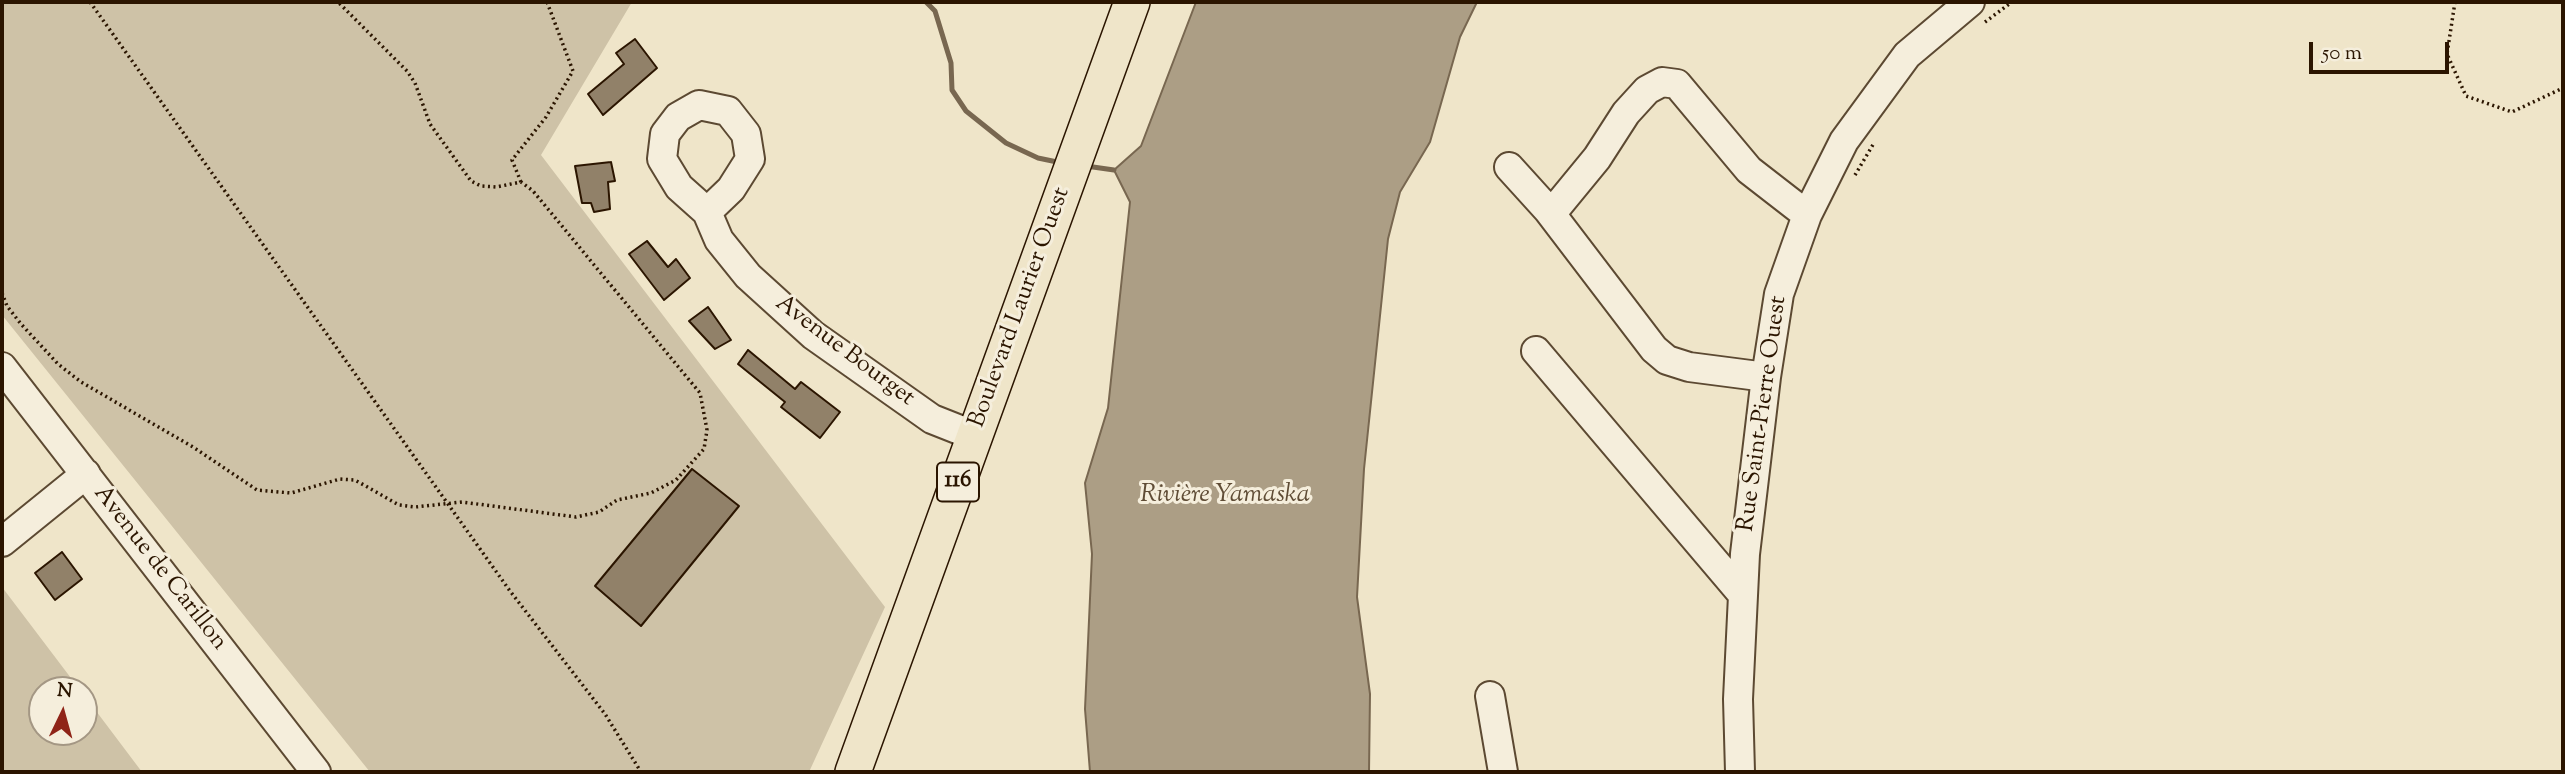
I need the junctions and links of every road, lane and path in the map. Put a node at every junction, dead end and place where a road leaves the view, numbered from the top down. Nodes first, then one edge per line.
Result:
1 (90, 2) edge
2 (338, 2) edge
3 (547, 2) edge
4 (1132, 2) edge
5 (2012, 2) edge
6 (2455, 2) edge
7 (1977, 12) edge
8 (2563, 88) edge
9 (1876, 139) dead end
10 (1509, 167) dead end
11 (521, 182) junction
12 (1850, 183) dead end
13 (707, 212) dead end
14 (1551, 214) junction
15 (1807, 215) junction
16 (2, 293) edge
17 (1536, 351) dead end
18 (2, 367) edge
19 (1766, 377) junction
20 (975, 436) junction
21 (86, 474) junction
22 (450, 503) junction
23 (2, 542) edge
24 (1743, 595) junction
25 (1490, 696) dead end
26 (316, 772) edge
27 (641, 772) edge
28 (853, 772) edge
29 (1503, 772) edge
30 (1740, 772) edge

1 - 22 path
2 - 11 path
3 - 11 path
4 - 20 main road, Boulevard Laurier Ouest / 116
5 - 7 path
6 - 8 path
7 - 15 street, Rue Saint-Pierre Ouest
9 - 12 path
10 - 14 street
11 - 22 path
13 - 20 street, Avenue Bourget
14 - 15 street
14 - 19 street
15 - 19 street, Rue Saint-Pierre Ouest
16 - 22 path
17 - 24 street, Rue Saint-Pierre Ouest
18 - 21 street, Avenue de Carillon
19 - 24 street, Rue Saint-Pierre Ouest
20 - 28 main road, Boulevard Laurier Ouest / 116
21 - 23 street
21 - 26 street, Avenue de Carillon
22 - 27 path
24 - 30 street, Rue Saint-Pierre Ouest
25 - 29 street

